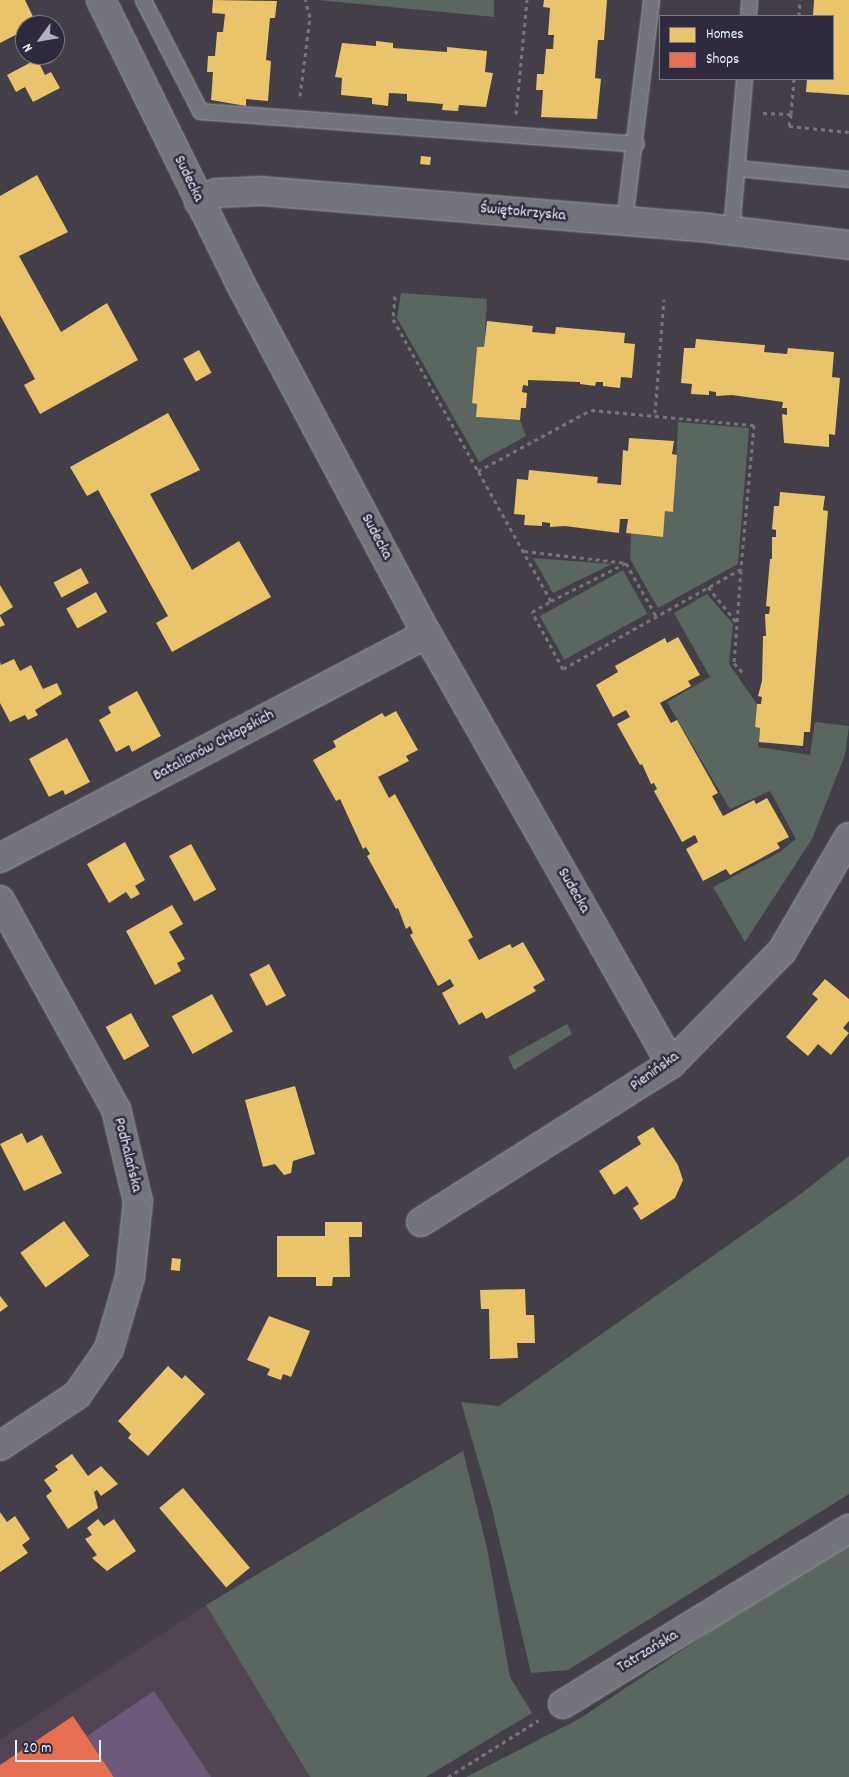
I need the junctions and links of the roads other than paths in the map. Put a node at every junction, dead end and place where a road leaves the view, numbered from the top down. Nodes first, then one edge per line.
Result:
1 (101, 0) edge
2 (143, 0) edge
3 (651, 0) edge
4 (749, 0) edge
5 (748, 15) edge
6 (744, 80) edge
7 (636, 144) junction
8 (737, 168) junction
9 (849, 178) edge
10 (199, 202) junction
11 (624, 221) junction
12 (731, 231) junction
13 (849, 245) edge
14 (428, 634) junction
15 (849, 838) edge
16 (0, 858) edge
17 (0, 900) edge
18 (671, 1064) junction
19 (421, 1222) dead end
20 (0, 1446) edge
21 (849, 1530) edge
22 (563, 1704) road end

1 - 10 street, Sudecka
2 - 7 lane
3 - 7 lane
4 - 5 lane
6 - 8 lane
7 - 11 lane
8 - 9 lane
8 - 12 lane
10 - 11 street, Świętokrzyska
10 - 14 street, Sudecka
11 - 12 street, Świętokrzyska
12 - 13 street, Świętokrzyska
14 - 16 street, Batalionów Chłopskich
14 - 18 street, Sudecka
15 - 18 street, Pienińska
17 - 20 street, Podhalańska
18 - 19 street, Pienińska
21 - 22 street, Tatrzańska

